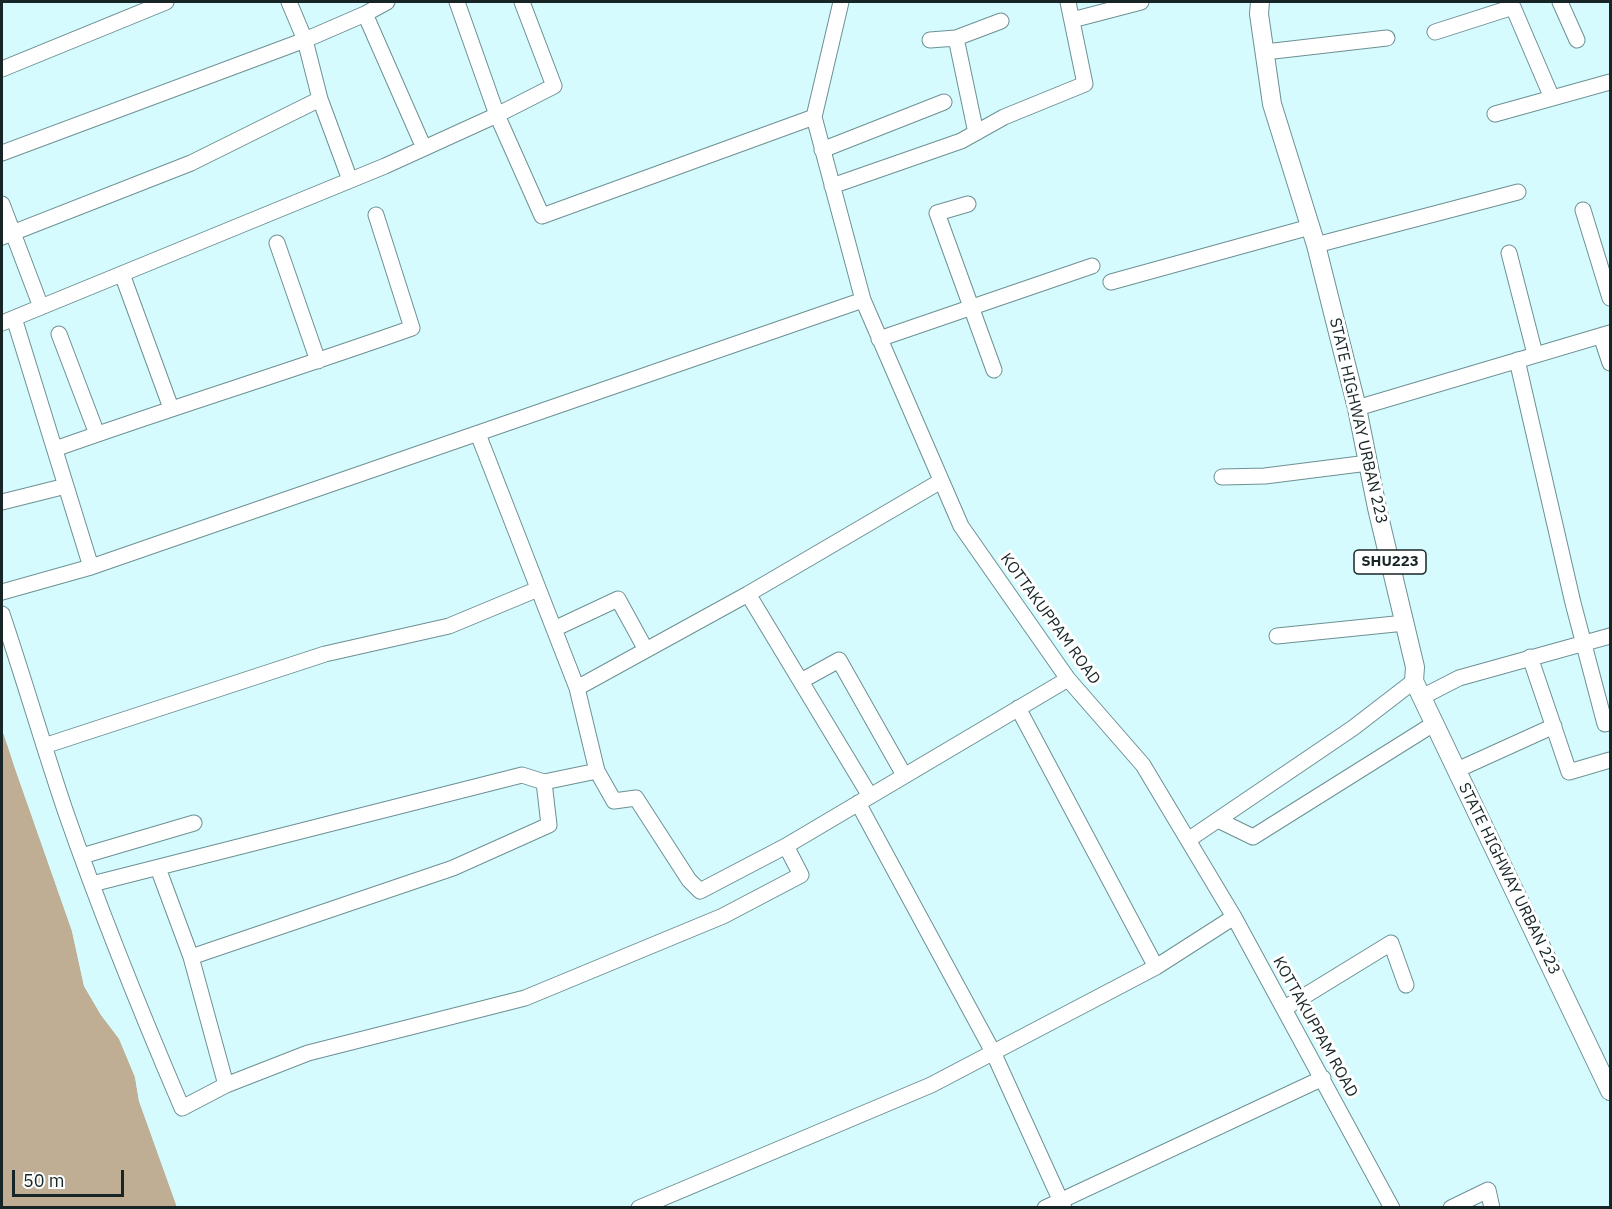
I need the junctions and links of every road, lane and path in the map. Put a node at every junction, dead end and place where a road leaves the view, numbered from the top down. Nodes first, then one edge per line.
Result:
1 (166, 2) edge
2 (288, 2) edge
3 (387, 2) edge
4 (457, 2) edge
5 (522, 2) edge
6 (841, 2) edge
7 (1068, 2) edge
8 (1141, 2) edge
9 (1260, 2) edge
10 (1560, 2) edge
11 (365, 14) junction
12 (1072, 20) junction
13 (1001, 21) dead end
14 (1435, 32) dead end
15 (956, 38) junction
16 (1387, 38) dead end
17 (304, 40) junction
18 (930, 40) dead end
19 (1577, 40) dead end
20 (1265, 52) junction
21 (2, 69) edge
22 (1611, 82) edge
23 (1552, 98) junction
24 (320, 99) junction
25 (944, 102) dead end
26 (1495, 114) dead end
27 (497, 115) junction
28 (814, 117) junction
29 (976, 133) junction
30 (424, 148) junction
31 (822, 150) junction
32 (2, 153) edge
33 (350, 180) junction
34 (832, 186) junction
35 (1518, 192) dead end
36 (2, 204) edge
37 (968, 204) dead end
38 (1583, 210) dead end
39 (376, 215) dead end
40 (1310, 227) junction
41 (7, 235) edge
42 (277, 243) dead end
43 (1316, 245) junction
44 (1509, 253) dead end
45 (1092, 266) dead end
46 (122, 274) junction
47 (1111, 282) dead end
48 (1611, 298) edge
49 (863, 300) junction
50 (41, 307) junction
51 (971, 307) junction
52 (8, 320) edge
53 (59, 334) dead end
54 (1606, 335) edge
55 (879, 339) junction
56 (1535, 354) junction
57 (1517, 360) junction
58 (318, 361) junction
59 (1611, 363) edge
60 (994, 370) dead end
61 (171, 408) junction
62 (1357, 408) junction
63 (97, 434) junction
64 (478, 434) junction
65 (55, 448) junction
66 (1368, 463) junction
67 (1222, 477) dead end
68 (941, 481) junction
69 (66, 486) junction
70 (2, 502) edge
71 (91, 567) junction
72 (538, 589) junction
73 (2, 592) edge
74 (748, 594) junction
75 (2, 614) edge
76 (1405, 623) junction
77 (554, 629) junction
78 (1277, 636) dead end
79 (1611, 636) edge
80 (1584, 642) junction
81 (646, 650) junction
82 (1530, 657) junction
83 (1068, 679) junction
84 (801, 681) junction
85 (577, 688) junction
86 (1418, 689) junction
87 (1018, 708) junction
88 (1435, 723) junction
89 (1611, 723) edge
90 (1554, 726) junction
91 (44, 746) junction
92 (1610, 760) edge
93 (1457, 770) junction
94 (597, 771) junction
95 (904, 775) junction
96 (544, 782) junction
97 (864, 799) junction
98 (1218, 820) junction
99 (194, 823) dead end
100 (1188, 840) junction
101 (786, 846) junction
102 (82, 856) junction
103 (158, 868) junction
104 (92, 884) junction
105 (1234, 917) junction
106 (191, 957) junction
107 (1156, 967) junction
108 (1407, 985) dead end
109 (1285, 1008) junction
110 (993, 1053) junction
111 (1323, 1078) junction
112 (226, 1084) junction
113 (1611, 1090) edge
114 (1062, 1204) edge
115 (639, 1208) edge
116 (1045, 1208) edge
117 (1392, 1208) edge
118 (1451, 1208) edge
119 (1492, 1208) edge

1 - 21 street
2 - 17 street
3 - 11 street
4 - 27 street
5 - 27 street
6 - 28 street, KOTTAKUPPAM ROAD
7 - 12 street
8 - 12 street
9 - 20 main road, STATE HIGHWAY URBAN 223 / SHU223
10 - 19 street
11 - 17 street
11 - 30 street
12 - 29 street
13 - 15 street
14 - 23 street
15 - 18 street
15 - 29 street
16 - 20 street
17 - 24 street
17 - 32 street
20 - 40 main road, STATE HIGHWAY URBAN 223 / SHU223
22 - 23 street
23 - 26 street
24 - 33 street
24 - 41 street
25 - 31 street
27 - 28 street
27 - 30 street
28 - 31 street, KOTTAKUPPAM ROAD
29 - 34 street
30 - 33 street
31 - 34 street, KOTTAKUPPAM ROAD
33 - 46 street
34 - 49 street, KOTTAKUPPAM ROAD
35 - 43 street
36 - 41 street
37 - 51 street
38 - 48 street
39 - 58 street
40 - 43 main road, STATE HIGHWAY URBAN 223 / SHU223
40 - 47 street
41 - 50 street
42 - 58 street
43 - 62 main road, STATE HIGHWAY URBAN 223 / SHU223
44 - 56 street
45 - 51 street
46 - 50 street
46 - 61 street
49 - 55 street, KOTTAKUPPAM ROAD
49 - 64 street
50 - 52 street
51 - 55 street
51 - 60 street
52 - 65 street
53 - 63 street
54 - 56 street
54 - 59 street
55 - 68 street, KOTTAKUPPAM ROAD
56 - 57 street
57 - 62 street
57 - 80 street
58 - 61 street
61 - 63 street
62 - 66 main road, STATE HIGHWAY URBAN 223 / SHU223
63 - 65 street
64 - 71 street
64 - 72 street
65 - 69 street
66 - 67 street
66 - 76 main road, STATE HIGHWAY URBAN 223 / SHU223
68 - 74 street
68 - 83 street, KOTTAKUPPAM ROAD
69 - 70 street
69 - 71 street
71 - 73 street
72 - 77 street
72 - 91 street
74 - 81 street
74 - 84 street
75 - 91 street
76 - 78 street
76 - 86 main road, STATE HIGHWAY URBAN 223 / SHU223
77 - 81 street
77 - 85 street
79 - 80 street
80 - 82 street
80 - 89 street
81 - 85 street
82 - 86 street
82 - 90 street
83 - 87 street
83 - 100 street, KOTTAKUPPAM ROAD
84 - 95 street
84 - 97 street
85 - 94 street
86 - 88 main road, STATE HIGHWAY URBAN 223 / SHU223
86 - 98 street
87 - 95 street
87 - 107 street
88 - 93 main road, STATE HIGHWAY URBAN 223 / SHU223
88 - 98 street
90 - 92 street
90 - 93 street
91 - 102 street
93 - 113 main road, STATE HIGHWAY URBAN 223 / SHU223
94 - 96 street
94 - 101 street
95 - 97 street
96 - 103 street
96 - 106 street
97 - 101 street
97 - 110 street
98 - 100 street
99 - 102 street
100 - 105 street, KOTTAKUPPAM ROAD
101 - 112 street
102 - 104 street
103 - 104 street
103 - 106 street
104 - 112 street
105 - 107 street
105 - 109 street, KOTTAKUPPAM ROAD
106 - 112 street
107 - 110 street
108 - 109 street
109 - 111 street, KOTTAKUPPAM ROAD
110 - 114 street
110 - 115 street
111 - 114 street
111 - 117 street, KOTTAKUPPAM ROAD
114 - 116 street
118 - 119 street

